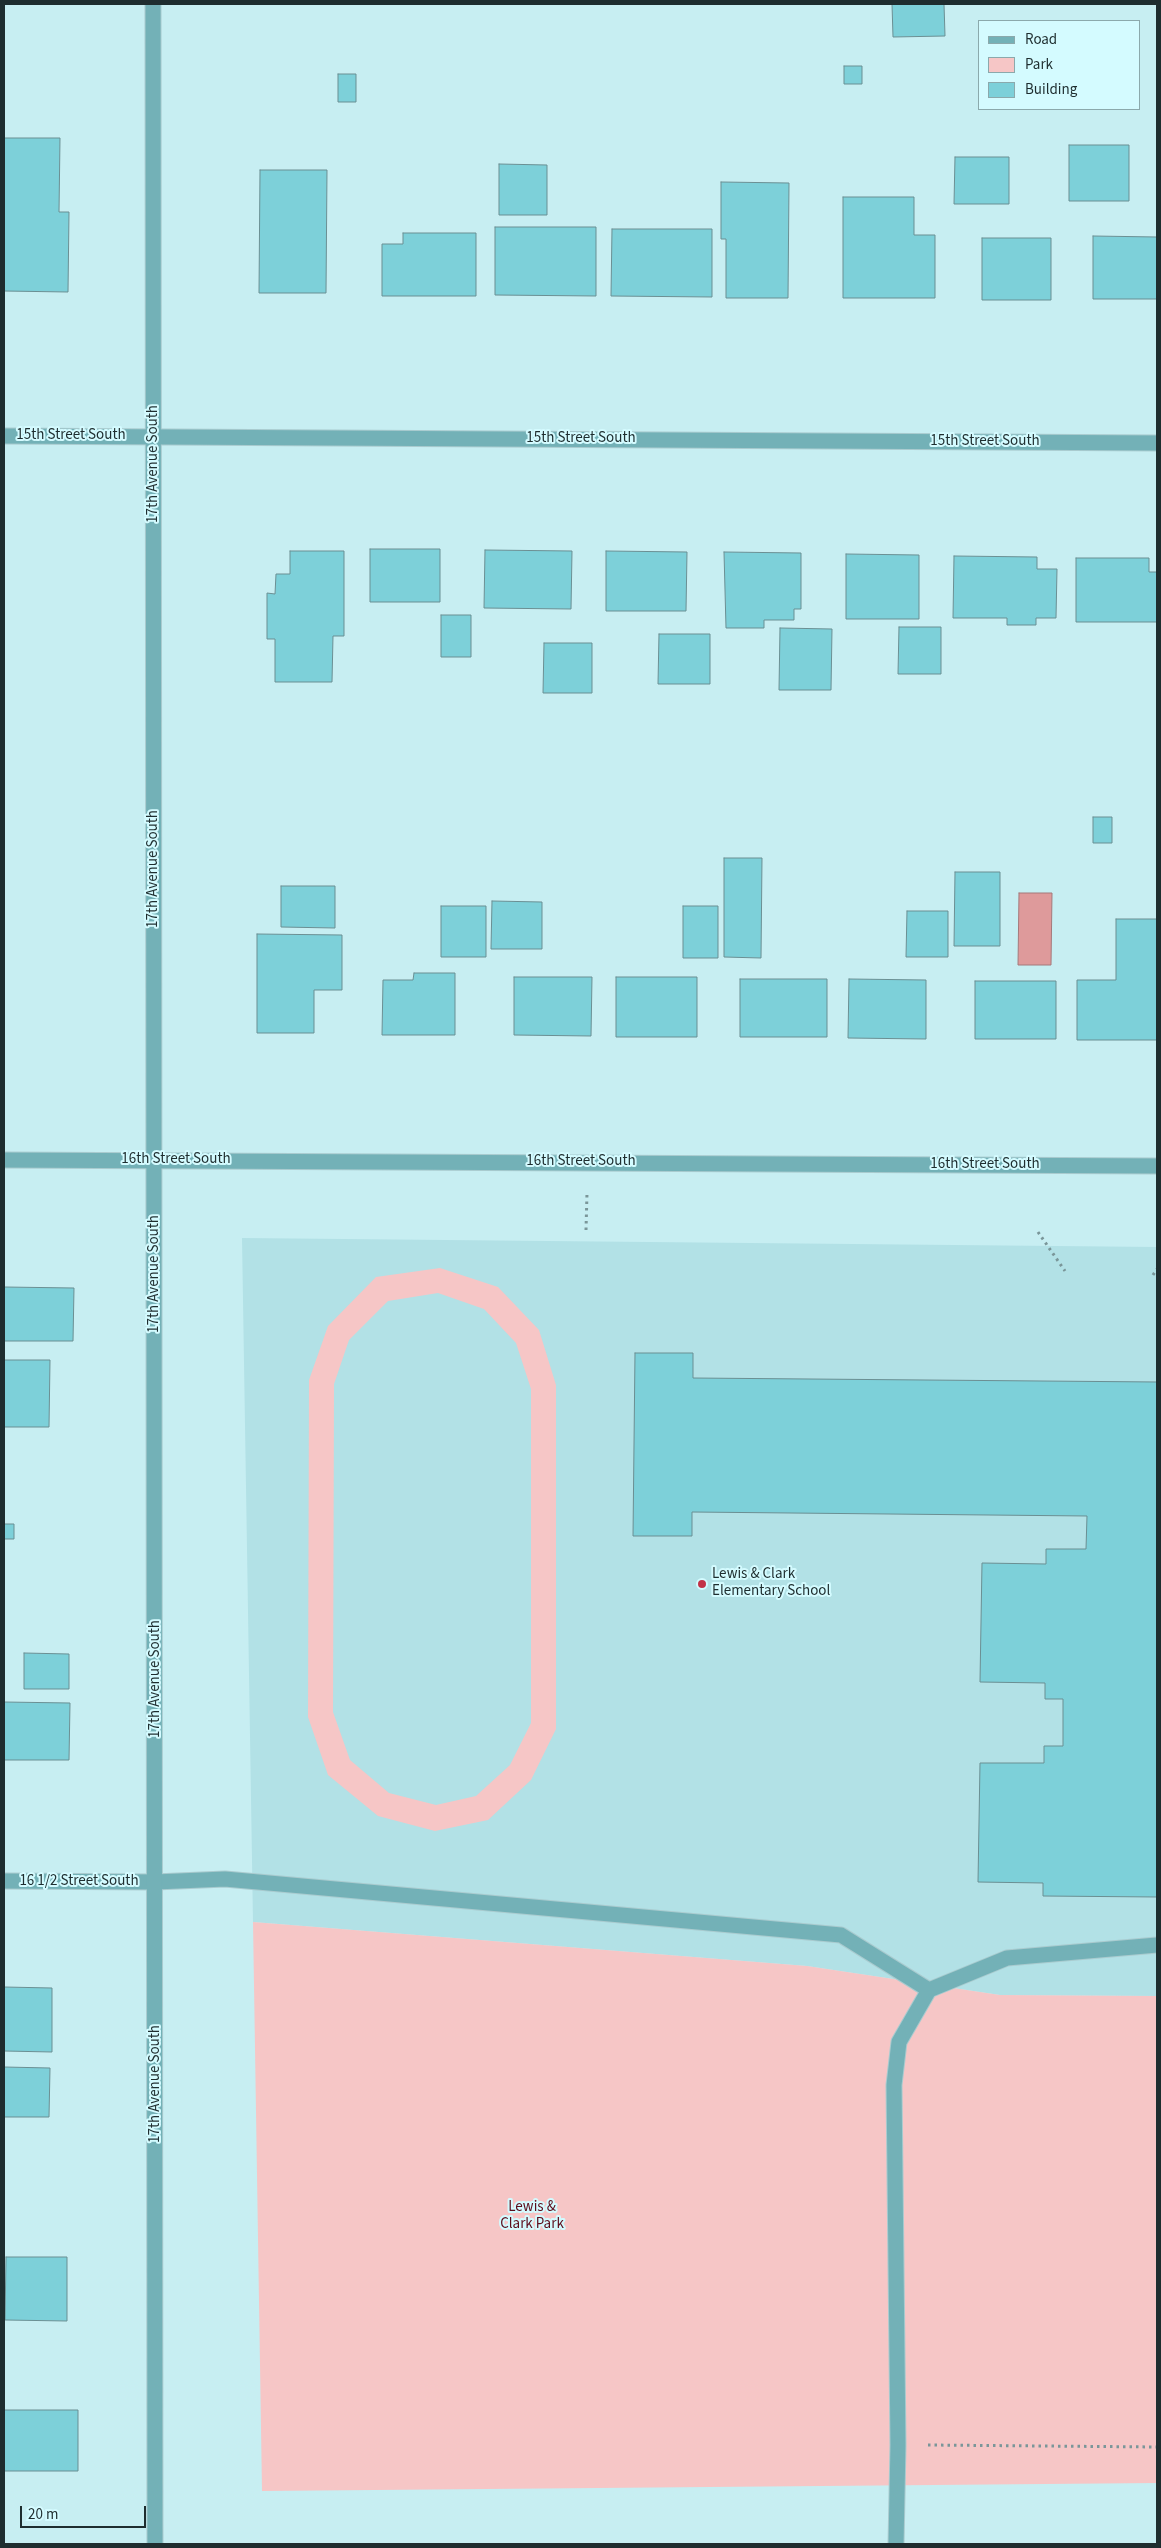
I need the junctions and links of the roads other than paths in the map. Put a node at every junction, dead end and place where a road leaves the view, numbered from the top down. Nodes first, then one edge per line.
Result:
1 (153, 4) edge
2 (4, 436) edge
3 (154, 436) junction
4 (1157, 443) edge
5 (4, 1160) edge
6 (155, 1160) junction
7 (1157, 1166) edge
8 (4, 1881) edge
9 (155, 1882) junction
10 (1157, 1944) edge
11 (929, 1990) junction
12 (155, 2544) edge
13 (896, 2544) edge

1 - 3 street, 17th Avenue South
2 - 3 street, 15th Street South
3 - 4 street, 15th Street South
3 - 6 street, 17th Avenue South
5 - 6 street, 16th Street South
6 - 7 street, 16th Street South
6 - 9 street, 17th Avenue South
8 - 9 street, 16 1/2 Street South
9 - 11 street, 16 1/2 Street South
9 - 12 street, 17th Avenue South
10 - 11 street
11 - 13 street

